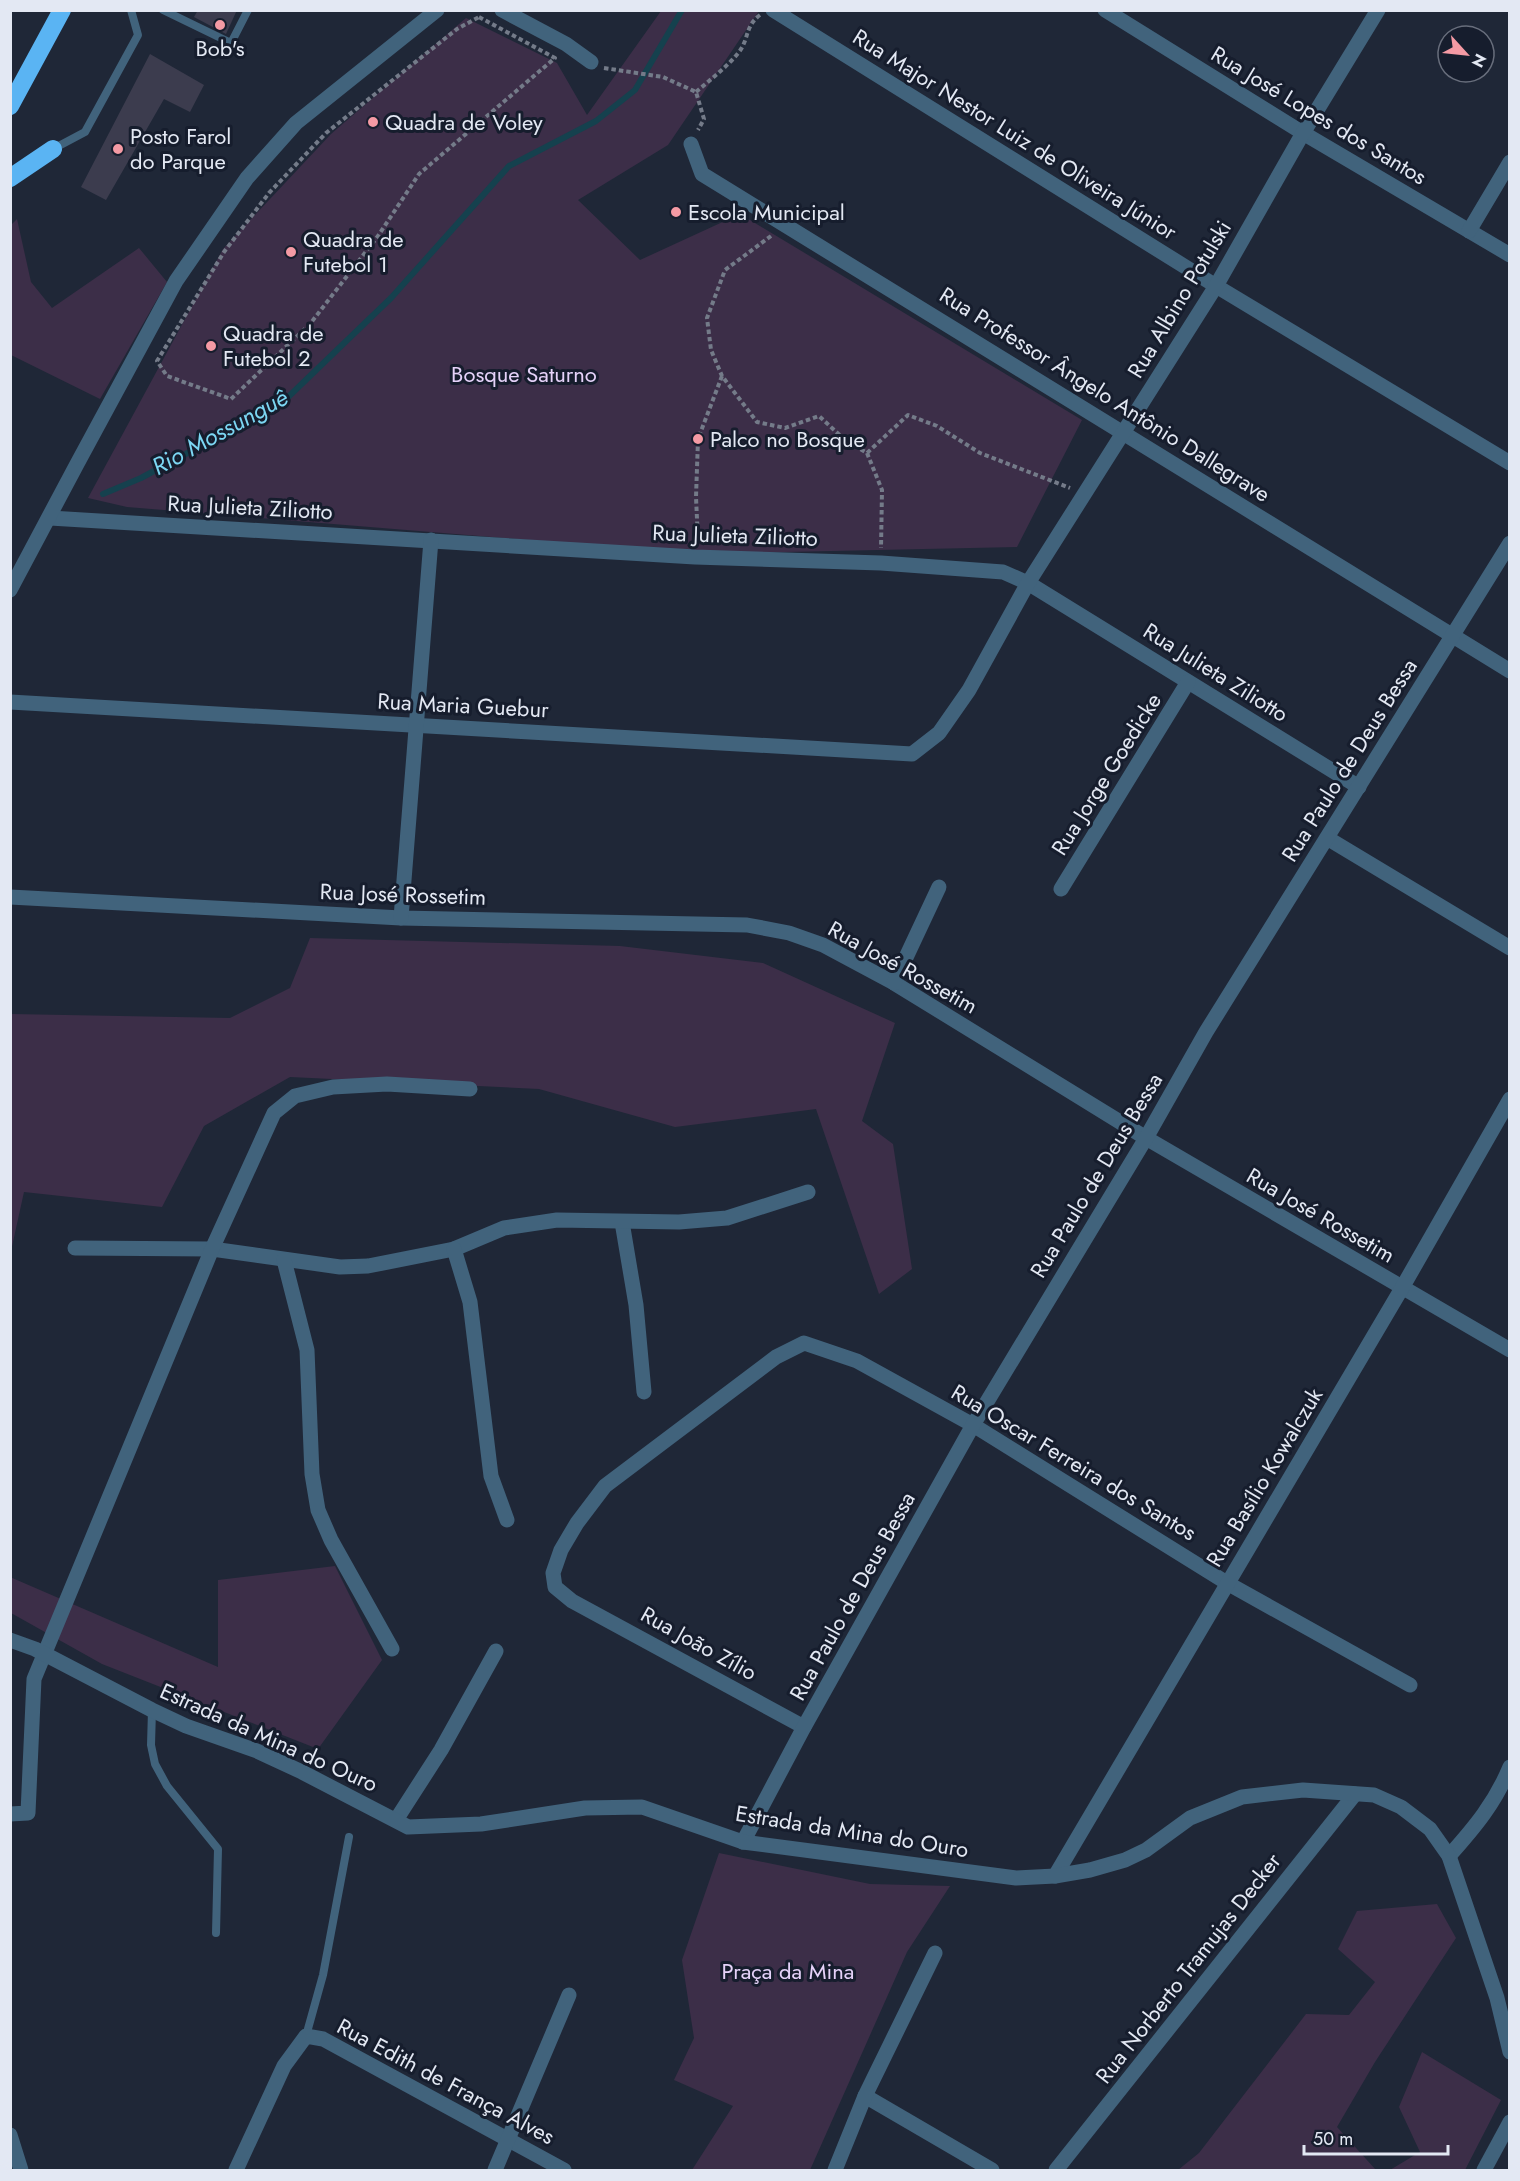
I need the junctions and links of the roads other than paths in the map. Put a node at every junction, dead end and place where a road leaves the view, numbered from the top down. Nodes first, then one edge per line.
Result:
1 (62, 10) edge
2 (131, 10) edge
3 (248, 10) edge
4 (438, 10) edge
5 (502, 10) edge
6 (773, 10) edge
7 (1105, 10) edge
8 (1378, 10) edge
9 (166, 11) edge
10 (591, 62) dead end
11 (10, 106) edge
12 (1303, 133) junction
13 (692, 144) road end
14 (53, 149) joint
15 (1509, 162) edge
16 (10, 178) edge
17 (1469, 231) junction
18 (1509, 255) edge
19 (1216, 286) junction
20 (1124, 432) junction
21 (1509, 463) edge
22 (50, 518) junction
23 (431, 540) junction
24 (1509, 543) edge
25 (1028, 583) junction
26 (10, 590) edge
27 (1453, 634) junction
28 (1509, 671) edge
29 (1188, 682) junction
30 (10, 702) edge
31 (417, 724) junction
32 (912, 754) joint
33 (1359, 787) junction
34 (1327, 838) junction
35 (939, 887) dead end
36 (1061, 889) dead end
37 (10, 897) edge
38 (401, 918) junction
39 (1508, 943) edge
40 (894, 983) junction
41 (471, 1089) dead end
42 (1509, 1099) edge
43 (1146, 1138) junction
44 (808, 1192) dead end
45 (622, 1222) junction
46 (75, 1248) dead end
47 (212, 1249) junction
48 (454, 1249) junction
49 (284, 1260) junction
50 (1402, 1288) junction
51 (1509, 1350) edge
52 (644, 1392) dead end
53 (973, 1425) junction
54 (507, 1520) dead end
55 (1227, 1583) junction
56 (572, 1601) joint
57 (10, 1640) edge
58 (392, 1649) dead end
59 (496, 1651) dead end
60 (44, 1654) junction
61 (1410, 1685) dead end
62 (152, 1710) junction
63 (804, 1727) junction
64 (1509, 1767) edge
65 (1505, 1788) edge
66 (1355, 1794) junction
67 (10, 1814) edge
68 (396, 1820) junction
69 (349, 1837) dead end
70 (743, 1842) junction
71 (1449, 1856) junction
72 (1055, 1876) junction
73 (216, 1933) dead end
74 (935, 1953) dead end
75 (569, 1995) dead end
76 (306, 2036) junction
77 (1509, 2052) edge
78 (865, 2096) junction
79 (1509, 2122) edge
80 (10, 2135) edge
81 (507, 2139) junction
82 (21, 2170) edge
83 (236, 2170) edge
84 (495, 2170) edge
85 (564, 2170) edge
86 (834, 2170) edge
87 (992, 2170) edge
88 (1056, 2170) edge
89 (1484, 2170) edge

1 - 11 highway
2 - 14 lane
3 - 9 lane
4 - 22 street
5 - 10 street
6 - 19 street, Rua Major Nestor Luiz de Oliveira Júnior
7 - 12 street, Rua José Lopes dos Santos
8 - 12 street, Rua Albino Potulski
12 - 17 street, Rua José Lopes dos Santos
12 - 19 street, Rua Albino Potulski
13 - 20 street, Rua Professor Ângelo Antônio Dallegrave
14 - 16 highway
15 - 17 street
17 - 18 street, Rua José Lopes dos Santos
19 - 20 street, Rua Albino Potulski
19 - 21 street, Rua Major Nestor Luiz de Oliveira Júnior
20 - 25 street, Rua Albino Potulski
20 - 27 street, Rua Professor Ângelo Antônio Dallegrave
22 - 23 street, Rua Julieta Ziliotto
22 - 26 street
23 - 25 street, Rua Julieta Ziliotto
23 - 31 street
24 - 27 street, Rua Paulo de Deus Bessa
25 - 29 street, Rua Julieta Ziliotto
25 - 32 street, Rua Albino Potulski
27 - 28 street, Rua Professor Ângelo Antônio Dallegrave
27 - 33 street, Rua Paulo de Deus Bessa
29 - 33 street, Rua Julieta Ziliotto
29 - 36 street, Rua Jorge Goedicke
30 - 31 street, Rua Maria Guebur
31 - 32 street, Rua Maria Guebur
31 - 38 street
33 - 34 street, Rua Paulo de Deus Bessa
34 - 39 street
34 - 43 street, Rua Paulo de Deus Bessa
35 - 40 street
37 - 38 street, Rua José Rossetim
38 - 40 street, Rua José Rossetim
40 - 43 street, Rua José Rossetim
41 - 47 street
42 - 50 street, Rua Basílio Kowalczuk
43 - 50 street, Rua José Rossetim
43 - 53 street, Rua Paulo de Deus Bessa
44 - 45 street
45 - 48 street
45 - 52 street
46 - 47 street
47 - 49 street
47 - 60 street
48 - 49 street
48 - 54 street
49 - 58 street
50 - 51 street, Rua José Rossetim
50 - 55 street, Rua Basílio Kowalczuk
53 - 55 street, Rua Oscar Ferreira dos Santos
53 - 56 street, Rua Oscar Ferreira dos Santos
53 - 63 street, Rua Paulo de Deus Bessa
55 - 61 street, Rua Oscar Ferreira dos Santos
55 - 72 street, Rua Basílio Kowalczuk
56 - 63 street, Rua João Zílio
57 - 60 street, Estrada da Mina do Ouro
59 - 68 street
60 - 62 street, Estrada da Mina do Ouro
60 - 67 street
62 - 68 street, Estrada da Mina do Ouro
62 - 73 lane
63 - 70 street, Rua Paulo de Deus Bessa
64 - 65 street
65 - 71 street
66 - 71 street, Estrada da Mina do Ouro
66 - 72 street, Estrada da Mina do Ouro
66 - 88 street, Rua Norberto Tramujas Decker
68 - 70 street, Estrada da Mina do Ouro
69 - 76 lane
70 - 72 street, Estrada da Mina do Ouro
71 - 77 street, Estrada da Mina do Ouro
74 - 78 street
75 - 81 street
76 - 81 street, Rua Edith de França Alves
76 - 83 street
78 - 86 street
78 - 87 street
79 - 89 street
80 - 82 street
81 - 84 street
81 - 85 street, Rua Edith de França Alves

